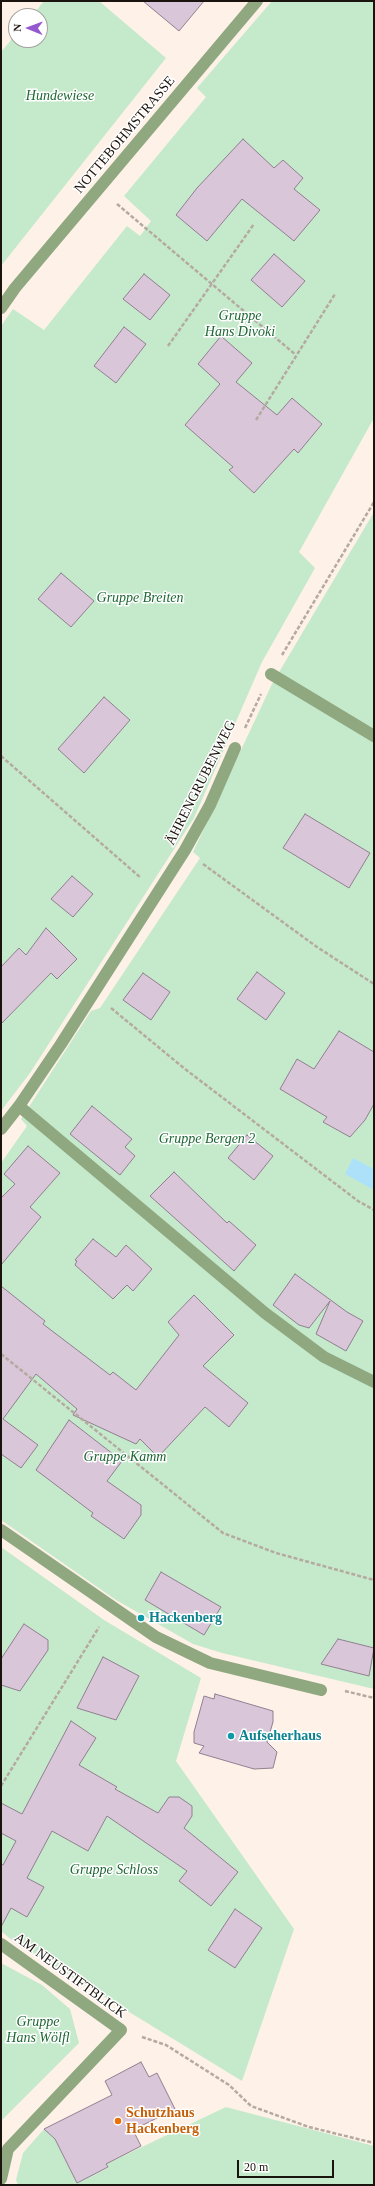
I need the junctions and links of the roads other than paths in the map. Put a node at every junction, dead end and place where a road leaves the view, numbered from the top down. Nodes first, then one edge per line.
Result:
1 (257, 1) edge
2 (1, 308) edge
3 (271, 674) road end
4 (374, 736) edge
5 (235, 748) road end
6 (19, 1106) junction
7 (1, 1129) edge
8 (374, 1382) edge
9 (1, 1530) edge
10 (321, 1690) road end
11 (1, 1944) edge
12 (1, 2179) edge

1 - 2 street, NOTTEBOHMSTRASSE
3 - 4 street
5 - 6 street, ÄHRENGRUBENWEG
6 - 7 street, ÄHRENGRUBENWEG
6 - 8 street
9 - 10 street
11 - 12 street, AM NEUSTIFTBLICK

